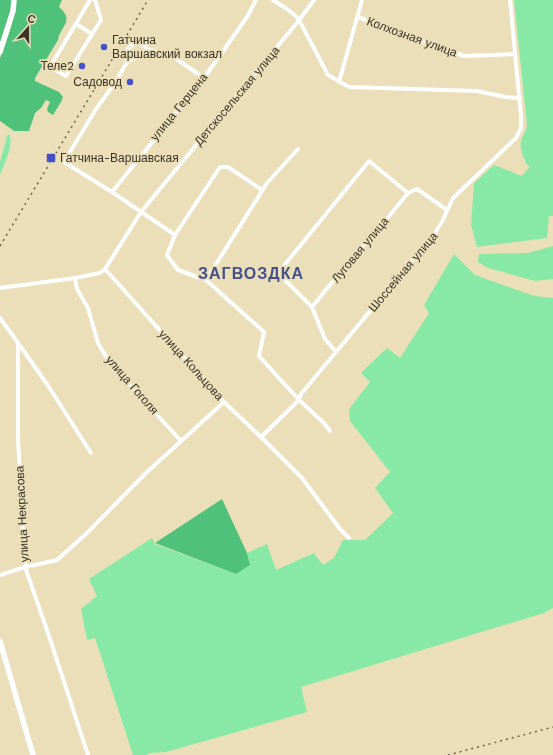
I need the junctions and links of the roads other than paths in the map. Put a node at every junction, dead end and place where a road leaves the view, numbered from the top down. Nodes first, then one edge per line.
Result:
1 (14, 0) edge
2 (90, 0) edge
3 (95, 0) edge
4 (256, 0) edge
5 (272, 0) edge
6 (314, 0) edge
7 (362, 0) edge
8 (509, 0) edge
9 (358, 17) junction
10 (299, 21) junction
11 (76, 24) junction
12 (92, 34) junction
13 (144, 46) junction
14 (151, 50) junction
15 (0, 52) edge
16 (145, 53) junction
17 (515, 54) junction
18 (127, 62) junction
19 (204, 78) junction
20 (339, 82) junction
21 (520, 98) junction
22 (298, 149) dead end
23 (262, 190) junction
24 (112, 192) junction
25 (408, 193) junction
26 (447, 210) junction
27 (141, 212) junction
28 (175, 235) junction
29 (105, 269) junction
30 (75, 278) junction
31 (206, 280) junction
32 (0, 288) edge
33 (312, 307) junction
34 (0, 318) edge
35 (18, 343) junction
36 (336, 352) junction
37 (299, 400) junction
38 (224, 402) junction
39 (330, 431) dead end
40 (261, 437) junction
41 (181, 441) junction
42 (90, 453) dead end
43 (350, 538) dead end
44 (25, 567) junction
45 (0, 575) edge
46 (0, 640) edge
47 (33, 755) edge
48 (88, 755) edge

1 - 15 main road
2 - 11 street
3 - 12 street
4 - 19 street, улица Герцена
5 - 10 street
6 - 10 street, Детскосельская улица
7 - 9 street
8 - 17 street, Шоссейная улица
9 - 17 street, Колхозная улица
9 - 20 street
10 - 20 street
10 - 27 street, Детскосельская улица
11 - 12 street
11 - 12 street
13 - 14 street
13 - 16 street
13 - 18 street
14 - 16 street
14 - 19 street
16 - 18 street
17 - 21 street, Шоссейная улица
18 - 24 street
19 - 24 street, улица Герцена
20 - 21 street
21 - 26 street, Шоссейная улица
22 - 23 street
23 - 28 street
23 - 31 street
24 - 27 street
25 - 26 street
25 - 33 street, Луговая улица
25 - 33 street
26 - 36 street, Шоссейная улица
27 - 28 street
27 - 29 street, Детскосельская улица
28 - 31 street
29 - 30 street
29 - 38 street, улица Кольцова
30 - 32 street
30 - 41 street, улица Гоголя
31 - 37 street
33 - 36 street
34 - 35 street
35 - 42 street
35 - 44 street, улица Некрасова
36 - 37 street, Шоссейная улица
37 - 39 street
37 - 40 street, Шоссейная улица
38 - 40 street, улица Кольцова
38 - 41 street
40 - 43 street, улица Кольцова
41 - 44 street
44 - 45 street
44 - 48 street, улица Некрасова
46 - 47 main road

